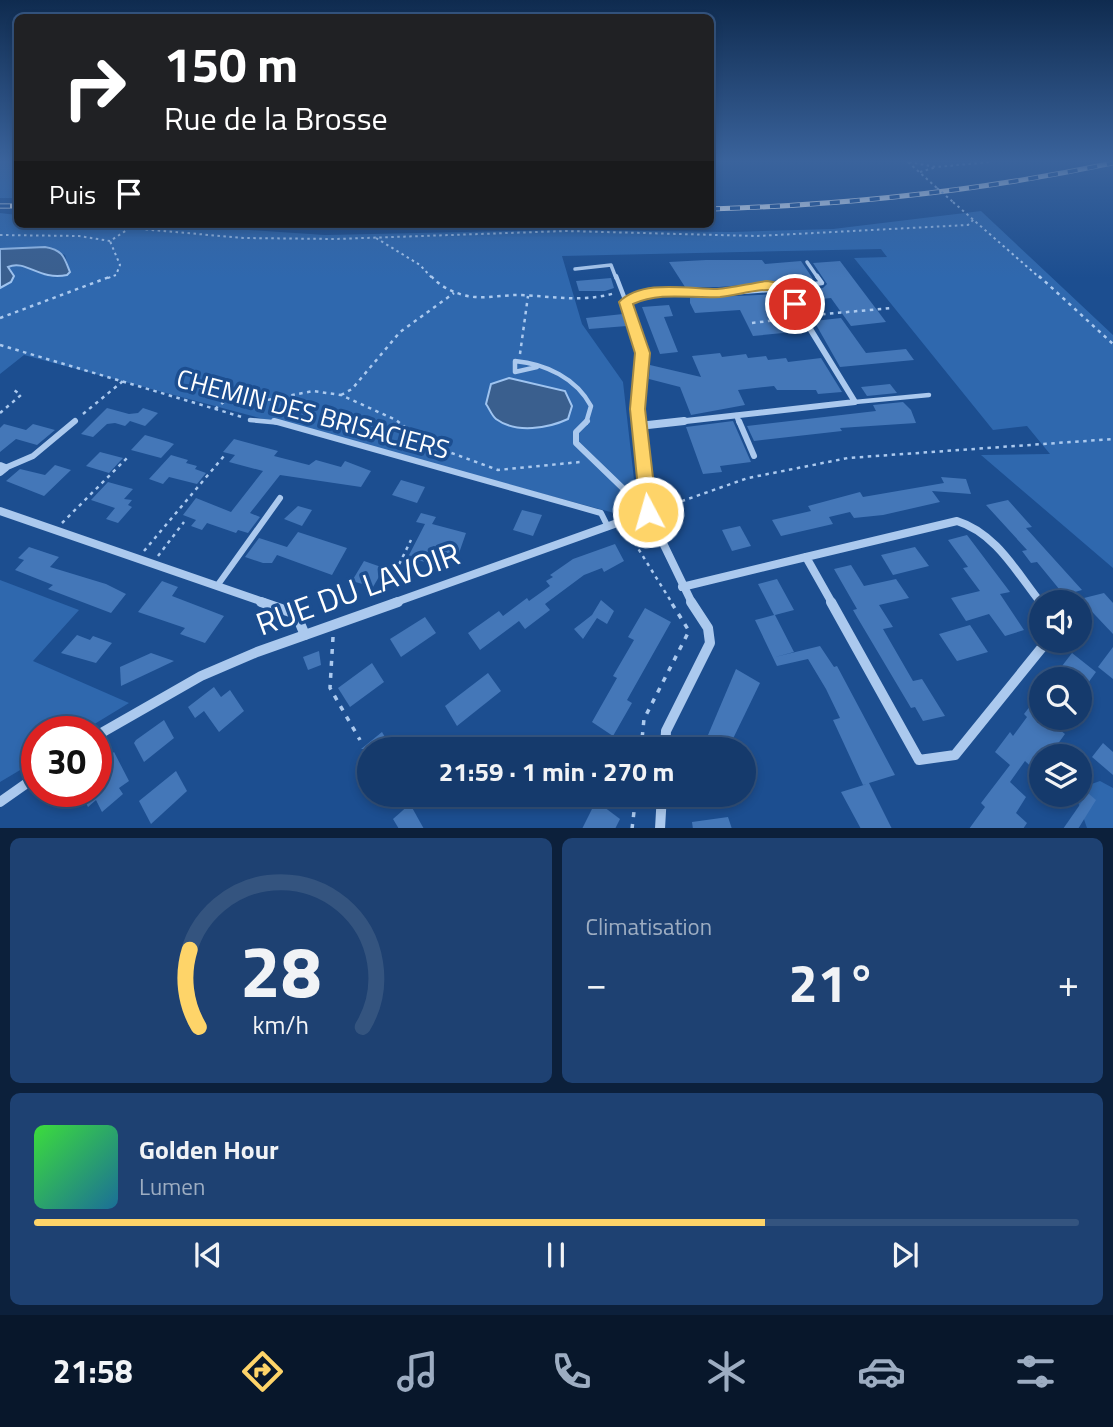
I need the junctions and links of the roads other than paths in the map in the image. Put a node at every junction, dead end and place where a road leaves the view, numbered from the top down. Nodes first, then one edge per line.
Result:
1 (807, 262) dead end
2 (575, 269) dead end
3 (785, 288) junction
4 (626, 302) junction
5 (537, 367) dead end
6 (929, 395) dead end
7 (855, 402) junction
8 (736, 415) junction
9 (250, 419) road end
10 (75, 421) road end
11 (638, 426) junction
12 (754, 456) dead end
13 (2, 469) edge
14 (280, 498) dead end
15 (646, 499) junction
16 (0, 511) edge
17 (648, 512) junction
18 (608, 527) junction
19 (806, 557) junction
20 (217, 587) junction
21 (681, 587) junction
22 (1030, 590) edge
23 (305, 635) junction
24 (1037, 653) edge
25 (112, 727) edge
26 (666, 737) edge
27 (21, 787) edge
28 (0, 802) edge
29 (661, 807) edge
30 (660, 828) edge

1 - 3 lane
2 - 4 lane
3 - 4 street
3 - 7 street
4 - 11 street
5 - 15 lane
6 - 7 lane
7 - 8 street
8 - 11 street
8 - 12 lane
9 - 18 lane, CHEMIN DES BRISACIERS
10 - 13 lane
11 - 15 street
14 - 20 lane
15 - 17 street
16 - 20 street
17 - 18 street, RUE DU LAVOIR
17 - 21 street
18 - 23 street, RUE DU LAVOIR
19 - 21 street
19 - 22 street
19 - 24 street
20 - 23 street
21 - 26 street
23 - 25 street, RUE DU LAVOIR
27 - 28 street
29 - 30 street

